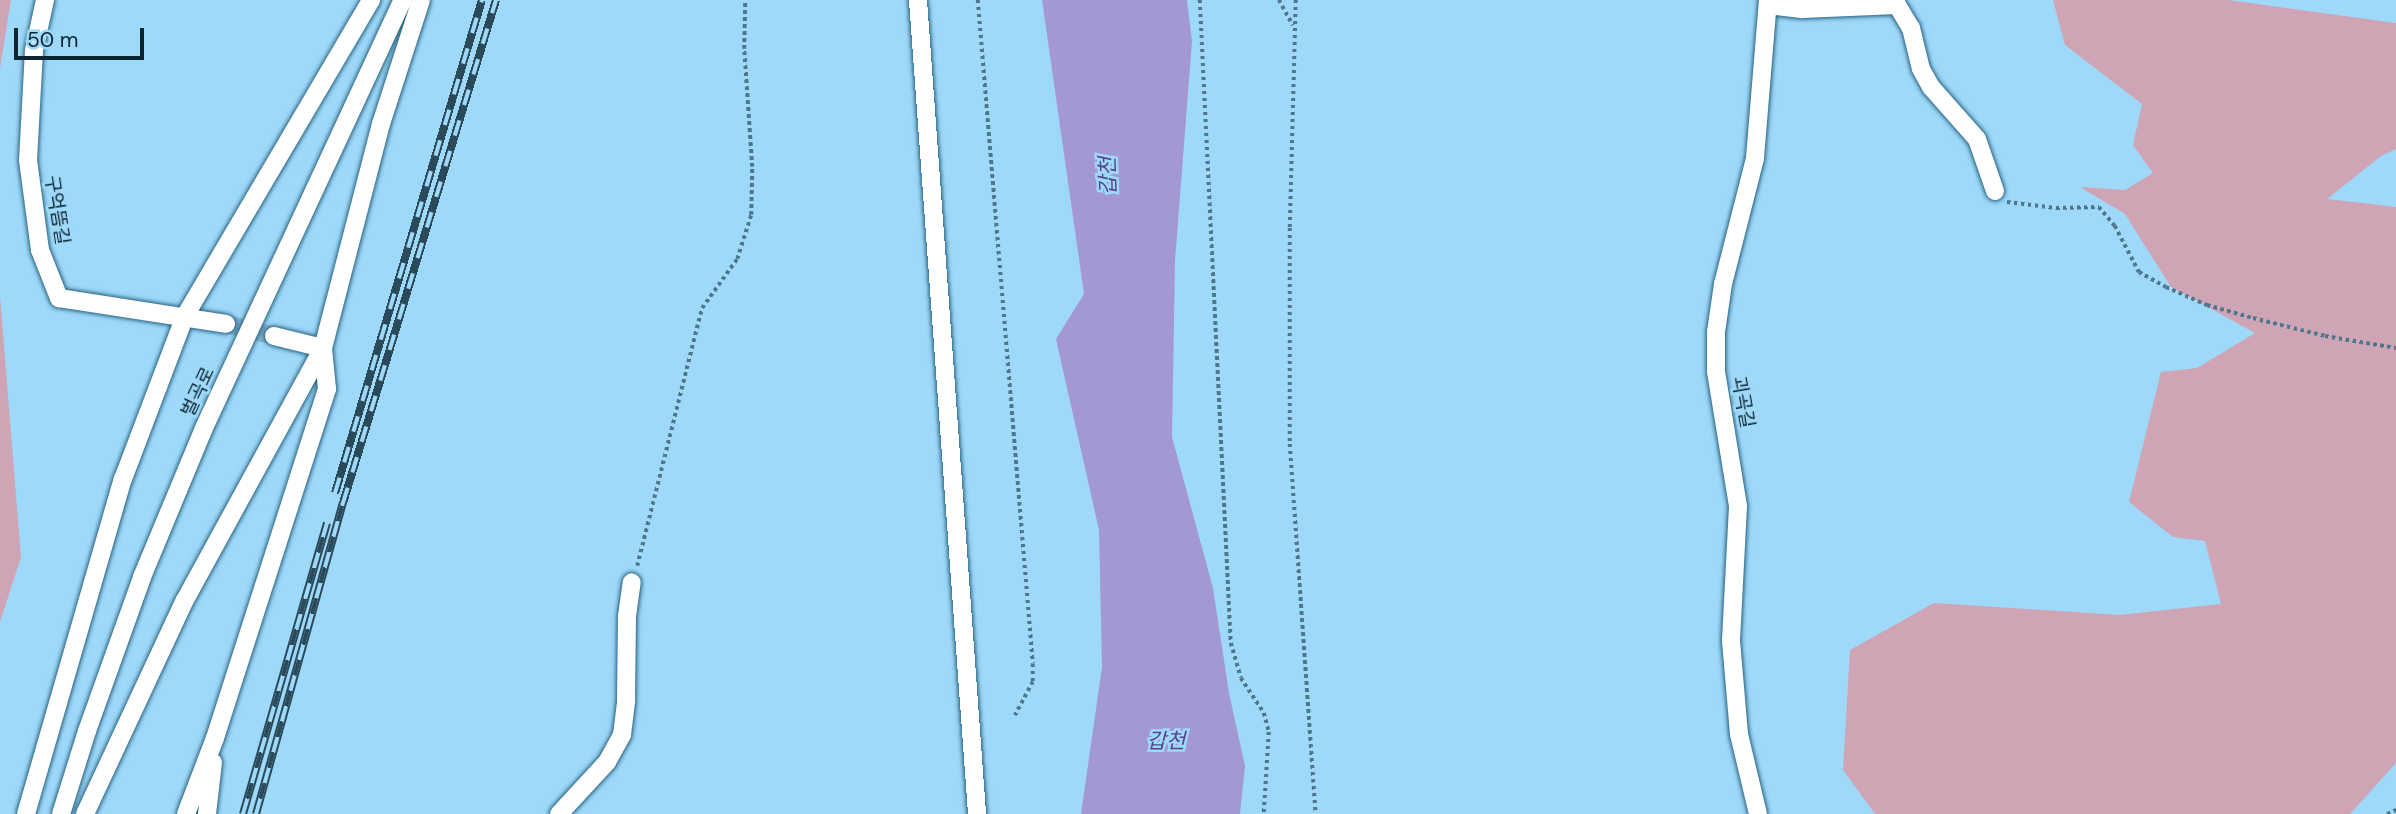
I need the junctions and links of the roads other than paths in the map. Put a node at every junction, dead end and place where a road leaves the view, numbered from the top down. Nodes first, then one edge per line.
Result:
1 (45, 0) edge
2 (371, 0) edge
3 (403, 0) edge
4 (421, 0) edge
5 (918, 0) edge
6 (1768, 3) edge
7 (1995, 191) road end
8 (186, 316) junction
9 (226, 324) tunnel mouth
10 (274, 336) tunnel mouth
11 (323, 348) junction
12 (632, 582) road end
13 (215, 738) junction
14 (26, 814) edge
15 (61, 814) edge
16 (85, 814) edge
17 (186, 814) edge
18 (207, 814) edge
19 (559, 814) edge
20 (977, 814) edge
21 (1758, 814) edge

1 - 8 street, 구억뜸길
2 - 8 street
3 - 15 street, 벌곡로
4 - 11 street
5 - 20 street
6 - 7 street
6 - 21 street, 괴곡길
8 - 9 street, 구억뜸길
8 - 14 street
10 - 11 street
11 - 13 street
11 - 16 street
12 - 19 street
13 - 17 street
13 - 18 street

